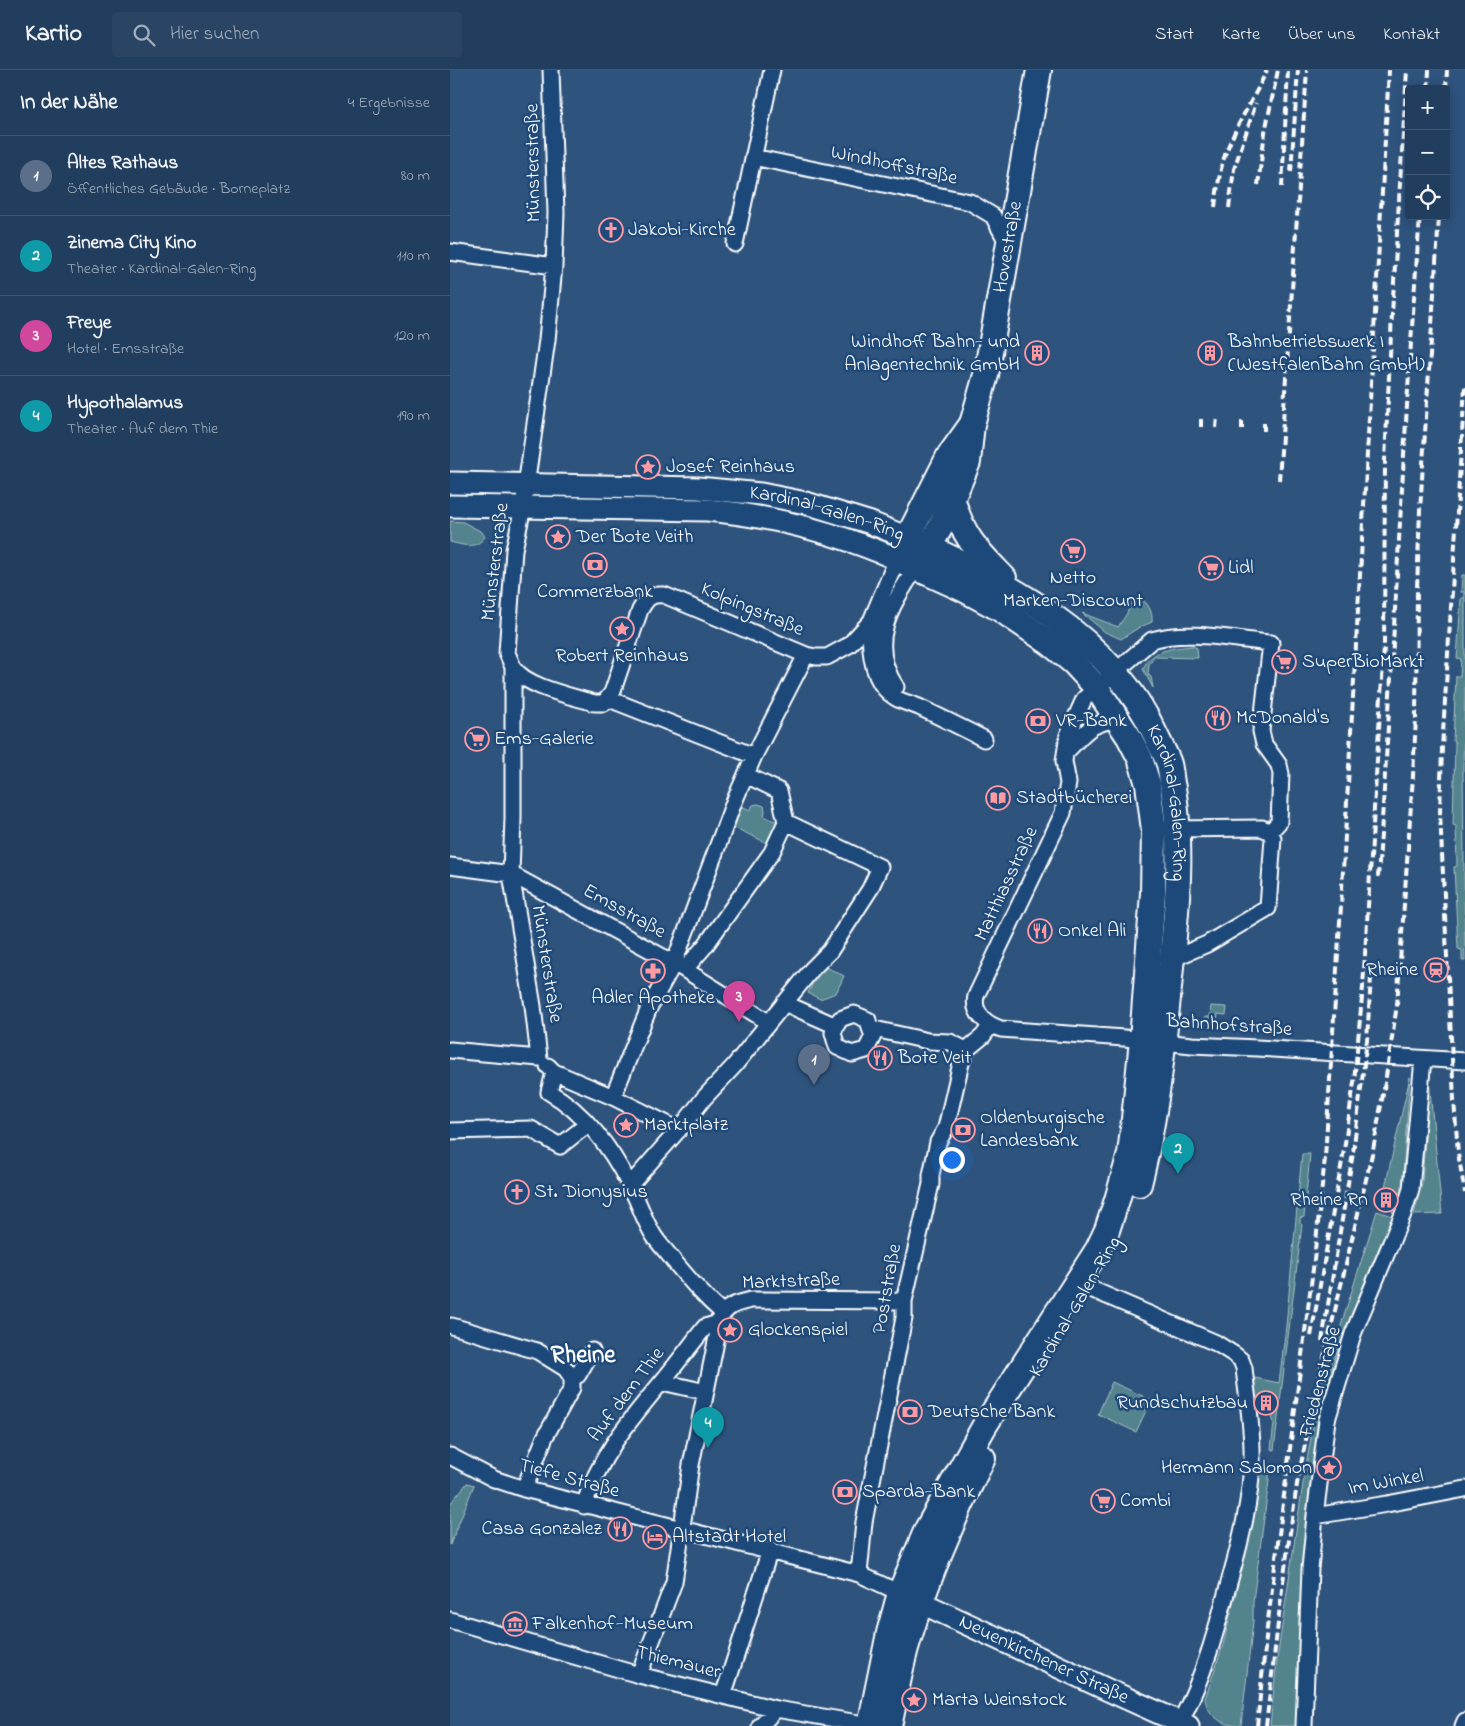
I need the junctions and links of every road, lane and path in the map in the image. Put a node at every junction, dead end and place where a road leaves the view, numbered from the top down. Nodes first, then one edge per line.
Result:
1 (551, 70) edge
2 (772, 70) edge
3 (1039, 70) edge
4 (753, 156) junction
5 (736, 244) dead end
6 (1008, 245) junction
7 (450, 252) edge
8 (554, 266) junction
9 (972, 424) junction
10 (450, 483) edge
11 (526, 484) junction
12 (953, 501) junction
13 (450, 506) edge
14 (523, 506) junction
15 (908, 538) junction
16 (929, 547) junction
17 (907, 564) junction
18 (1017, 592) junction
19 (871, 621) junction
20 (806, 655) junction
21 (513, 667) junction
22 (1115, 671) junction
23 (1096, 687) junction
24 (608, 699) junction
25 (917, 706) junction
26 (1119, 719) junction
27 (984, 739) dead end
28 (1066, 752) junction
29 (747, 753) junction
30 (746, 775) junction
31 (786, 822) junction
32 (1178, 829) junction
33 (1154, 830) junction
34 (1270, 832) junction
35 (450, 866) edge
36 (511, 874) junction
37 (1150, 927) junction
38 (1172, 959) junction
39 (679, 966) junction
40 (784, 1002) junction
41 (768, 1022) junction
42 (991, 1025) junction
43 (836, 1026) junction
44 (870, 1028) junction
45 (1153, 1041) junction
46 (450, 1050) edge
47 (966, 1050) junction
48 (539, 1058) junction
49 (1423, 1059) junction
50 (1465, 1061) edge
51 (554, 1072) junction
52 (613, 1097) junction
53 (588, 1124) junction
54 (678, 1130) junction
55 (450, 1131) edge
56 (630, 1185) junction
57 (1091, 1290) junction
58 (904, 1301) junction
59 (721, 1318) junction
60 (452, 1326) dead end
61 (592, 1351) dead end
62 (572, 1378) junction
63 (662, 1382) junction
64 (706, 1392) junction
65 (450, 1456) edge
66 (1465, 1489) edge
67 (524, 1490) junction
68 (584, 1506) junction
69 (1315, 1516) junction
70 (682, 1528) junction
71 (770, 1550) junction
72 (859, 1574) junction
73 (910, 1597) junction
74 (450, 1620) edge
75 (639, 1675) junction
76 (723, 1696) junction
77 (776, 1710) junction
78 (1465, 1721) edge
79 (1184, 1724) edge
80 (876, 1725) edge
81 (760, 1726) edge
82 (1304, 1726) edge
83 (1463, 1726) edge

1 - 8 street, Münsterstraße
2 - 4 street
3 - 6 main road, Hovestraße
4 - 5 street
4 - 6 street, Windhoffstraße
6 - 9 main road, Hovestraße
7 - 8 street
8 - 11 street, Münsterstraße
9 - 12 main road, Hovestraße
9 - 15 main road, Hovestraße
10 - 11 main road, Kardinal-Galen-Ring
11 - 14 street, Münsterstraße
11 - 15 main road, Kardinal-Galen-Ring
12 - 16 main road, Hovestraße
12 - 18 main road
13 - 14 main road, Kardinal-Galen-Ring
14 - 17 main road, Kardinal-Galen-Ring
14 - 21 street, Münsterstraße
15 - 16 main road, Kardinal-Galen-Ring
15 - 17 main road, Hovestraße
16 - 17 main road, Hovestraße
16 - 18 main road, Kardinal-Galen-Ring
17 - 19 street, Kolpingstraße
17 - 23 main road, Kardinal-Galen-Ring
17 - 25 street
18 - 22 main road, Kardinal-Galen-Ring
19 - 20 street, Kolpingstraße
19 - 25 street
20 - 24 street, Kolpingstraße
20 - 29 street
21 - 24 street
21 - 36 street, Münsterstraße
22 - 23 street, Matthiasstraße
22 - 32 main road, Kardinal-Galen-Ring
22 - 34 street, Matthiasstraße
23 - 26 main road, Kardinal-Galen-Ring
23 - 28 street, Matthiasstraße
24 - 29 street
25 - 27 street
26 - 28 street
26 - 33 main road, Kardinal-Galen-Ring
28 - 42 street, Matthiasstraße
29 - 30 street
30 - 31 street
30 - 39 street
31 - 39 street
31 - 40 street
32 - 33 street
32 - 34 street
32 - 38 main road, Kardinal-Galen-Ring
33 - 37 main road, Kardinal-Galen-Ring
34 - 38 street
35 - 36 street, Emsstraße
36 - 39 street, Emsstraße
36 - 48 street, Münsterstraße
37 - 38 street
37 - 45 main road, Kardinal-Galen-Ring
38 - 45 main road, Kardinal-Galen-Ring
39 - 41 street, Emsstraße
39 - 52 street
40 - 41 street
40 - 43 street
41 - 54 street
42 - 45 street, Bahnhofstraße
42 - 47 street, Poststraße
43 - 44 street
43 - 44 street
44 - 47 street
45 - 49 street, Bahnhofstraße
45 - 57 main road, Kardinal-Galen-Ring
45 - 73 main road, Kardinal-Galen-Ring
46 - 48 street
47 - 58 street, Poststraße
48 - 51 street
49 - 50 street, Bahnhofstraße
49 - 69 street, Friedenstraße
51 - 52 street
51 - 53 street
52 - 54 street
53 - 55 street
53 - 56 street
54 - 56 street
56 - 59 street, Marktstraße
57 - 73 main road, Kardinal-Galen-Ring
57 - 79 street
58 - 59 street, Marktstraße
58 - 72 street, Poststraße
59 - 63 street, Auf dem Thie
59 - 64 street
60 - 62 street
61 - 62 street
62 - 67 street
63 - 64 street
63 - 68 street, Auf dem Thie
64 - 70 street
65 - 67 street, Tiefe Straße
66 - 69 street, Im Winkel
67 - 68 street, Tiefe Straße
68 - 70 street, Tiefe Straße
69 - 82 street, Friedenstraße
70 - 71 street, Tiefe Straße
70 - 75 street
71 - 72 street, Tiefe Straße
71 - 76 street
72 - 73 street, Tiefe Straße
73 - 79 main road, Neuenkirchener Straße
73 - 80 main road
74 - 75 street, Thiemauer
75 - 76 street, Thiemauer
76 - 77 street, Thiemauer
77 - 80 street, Thiemauer
77 - 81 street
78 - 83 street

